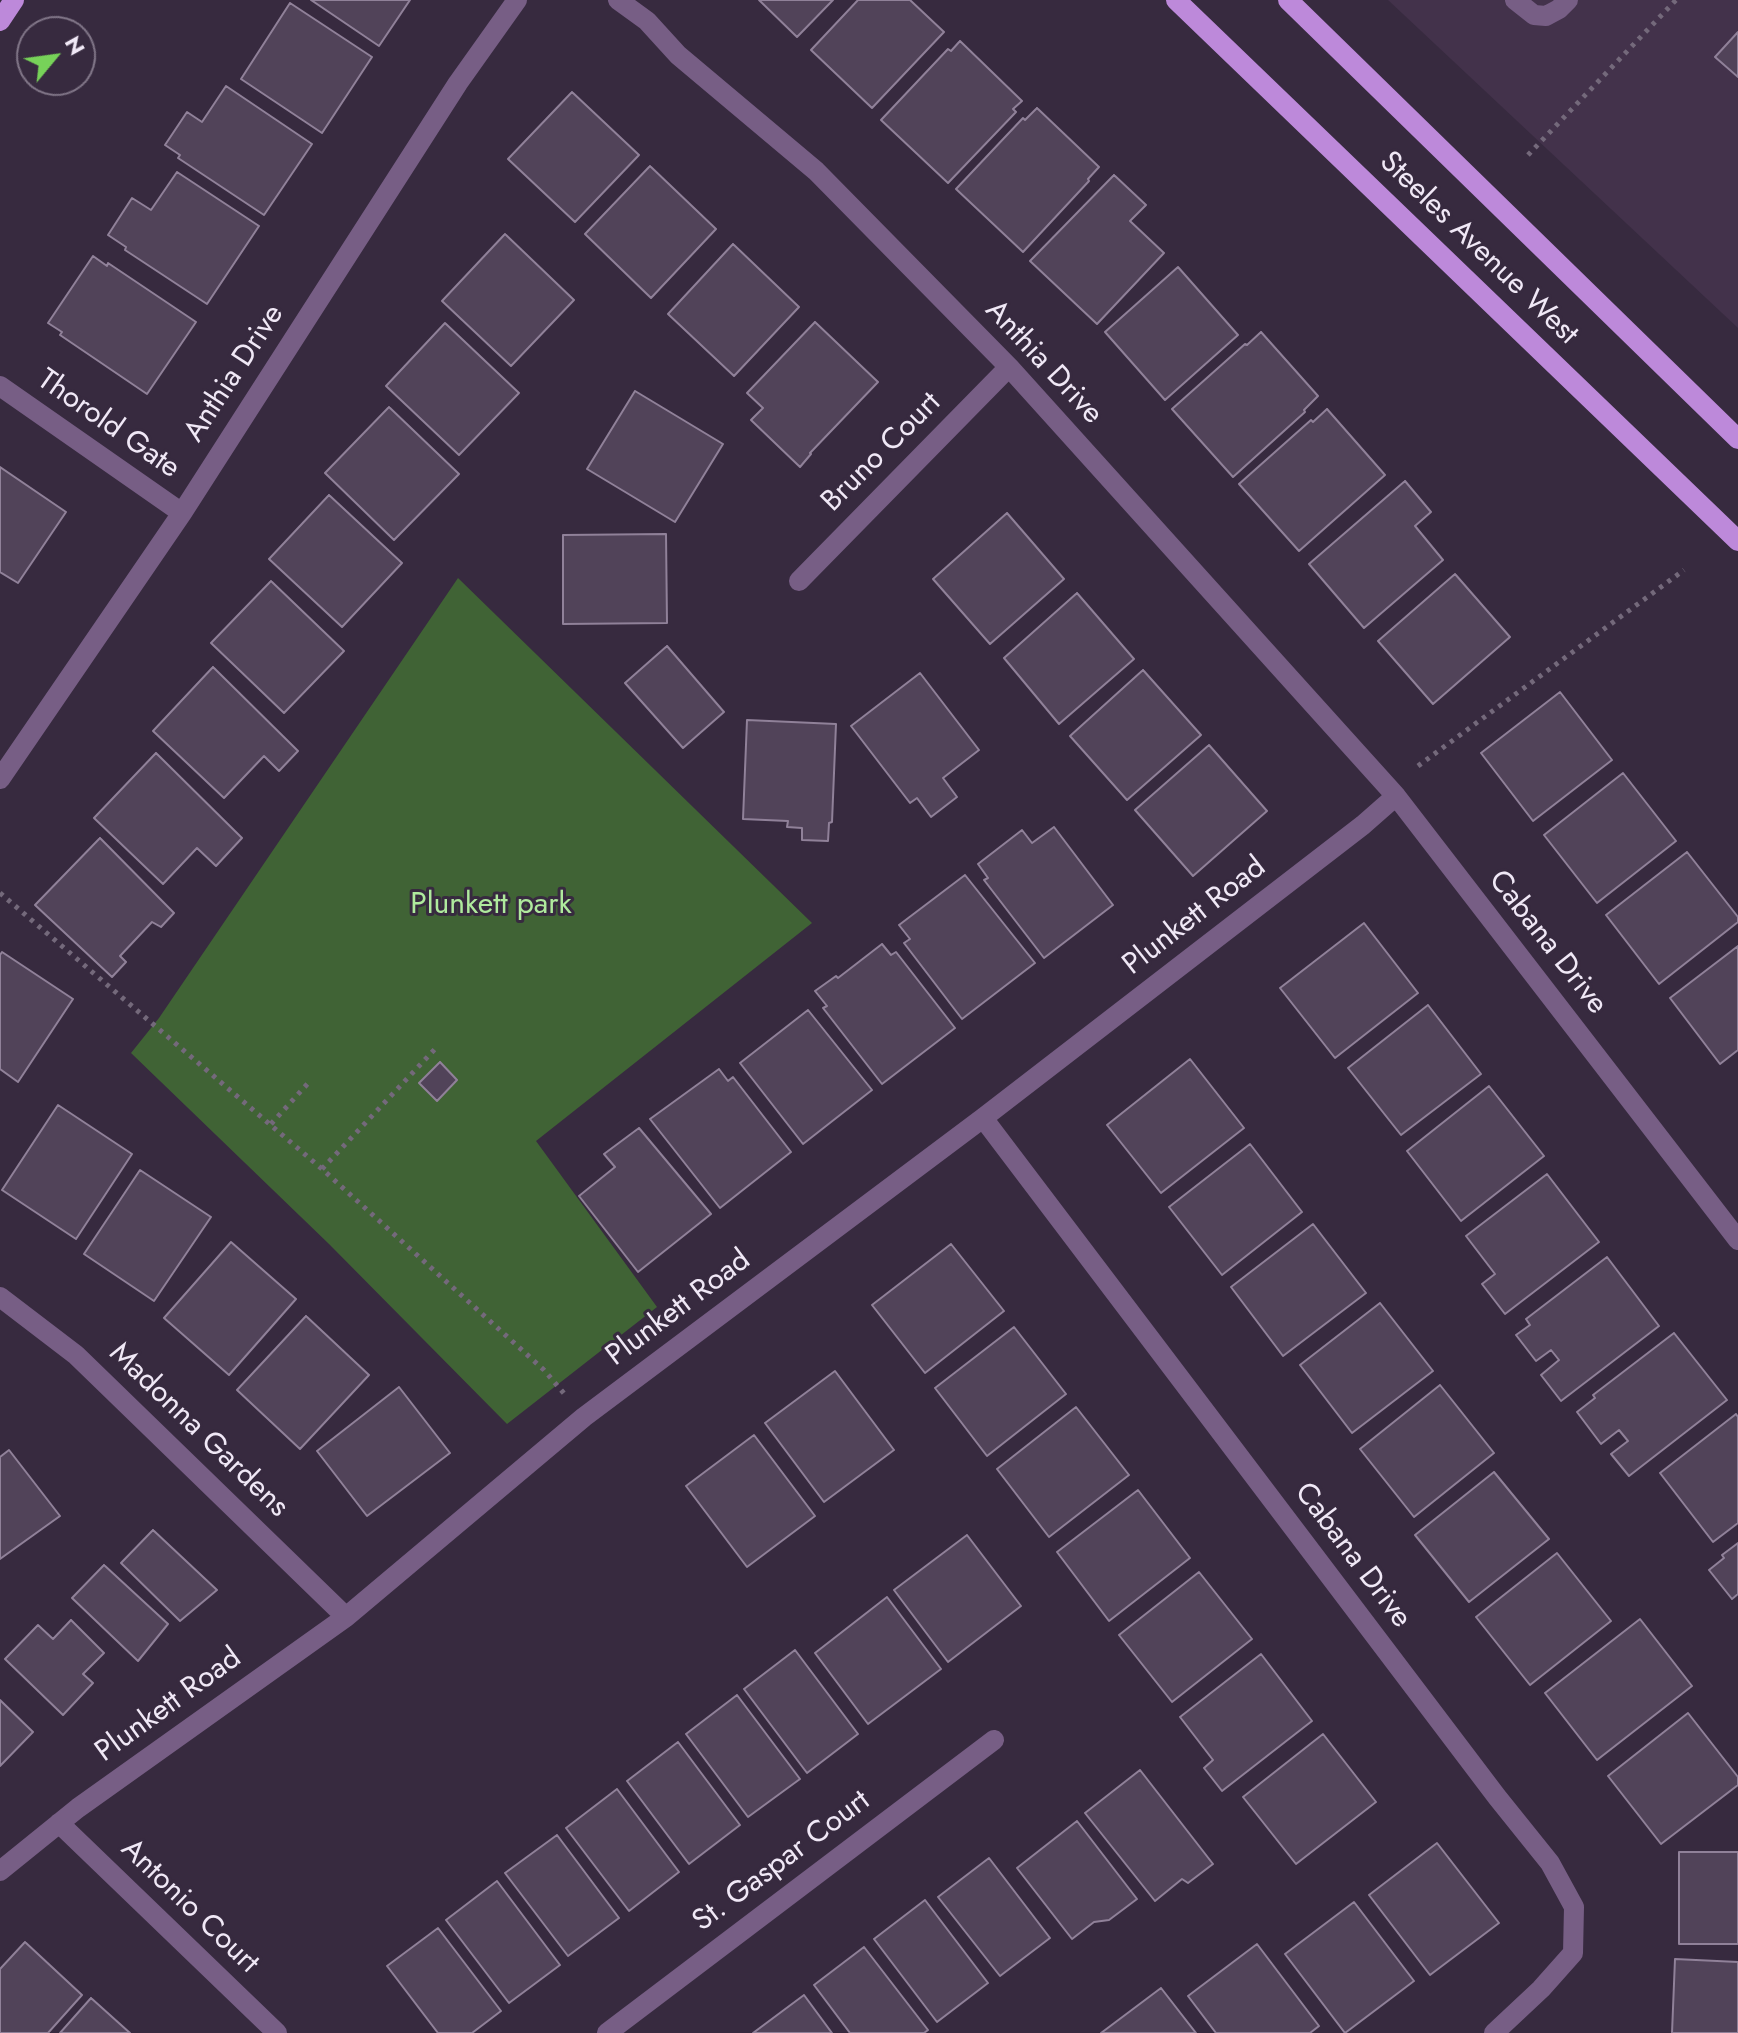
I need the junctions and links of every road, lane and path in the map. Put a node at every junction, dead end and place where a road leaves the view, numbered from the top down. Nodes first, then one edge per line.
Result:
1 (14, 0) edge
2 (517, 0) edge
3 (618, 0) edge
4 (1176, 0) edge
5 (1288, 0) edge
6 (1515, 0) edge
7 (1568, 0) edge
8 (1676, 0) edge
9 (0, 21) edge
10 (1528, 155) dead end
11 (1009, 367) junction
12 (0, 386) edge
13 (1738, 439) edge
14 (182, 513) junction
15 (1738, 541) edge
16 (1684, 570) dead end
17 (799, 581) dead end
18 (1418, 766) dead end
19 (0, 779) edge
20 (1396, 796) junction
21 (0, 893) edge
22 (435, 1049) dead end
23 (311, 1080) dead end
24 (983, 1118) junction
25 (271, 1124) junction
26 (322, 1169) junction
27 (1738, 1240) edge
28 (0, 1297) edge
29 (584, 1417) junction
30 (346, 1617) junction
31 (994, 1740) dead end
32 (59, 1823) junction
33 (0, 1871) edge
34 (277, 2033) edge
35 (607, 2033) edge
36 (1494, 2033) edge

1 - 9 main road
2 - 14 street, Anthia Drive
3 - 11 street, Anthia Drive
4 - 15 main road, Steeles Avenue West
5 - 13 main road, Steeles Avenue West
6 - 7 street
8 - 10 path
11 - 17 street, Bruno Court
11 - 20 street, Anthia Drive
12 - 14 street, Thorold Gate
14 - 19 street, Anthia Drive
16 - 18 path
20 - 24 street, Plunkett Road
20 - 27 street, Cabana Drive
21 - 25 path
22 - 26 path
23 - 25 path
24 - 29 street, Plunkett Road
24 - 36 street, Cabana Drive
25 - 26 path
26 - 29 path
28 - 30 street, Madonna Gardens
29 - 30 street, Plunkett Road
30 - 32 street, Plunkett Road
31 - 35 street, St. Gaspar Court
32 - 33 street, Plunkett Road
32 - 34 street, Antonio Court

